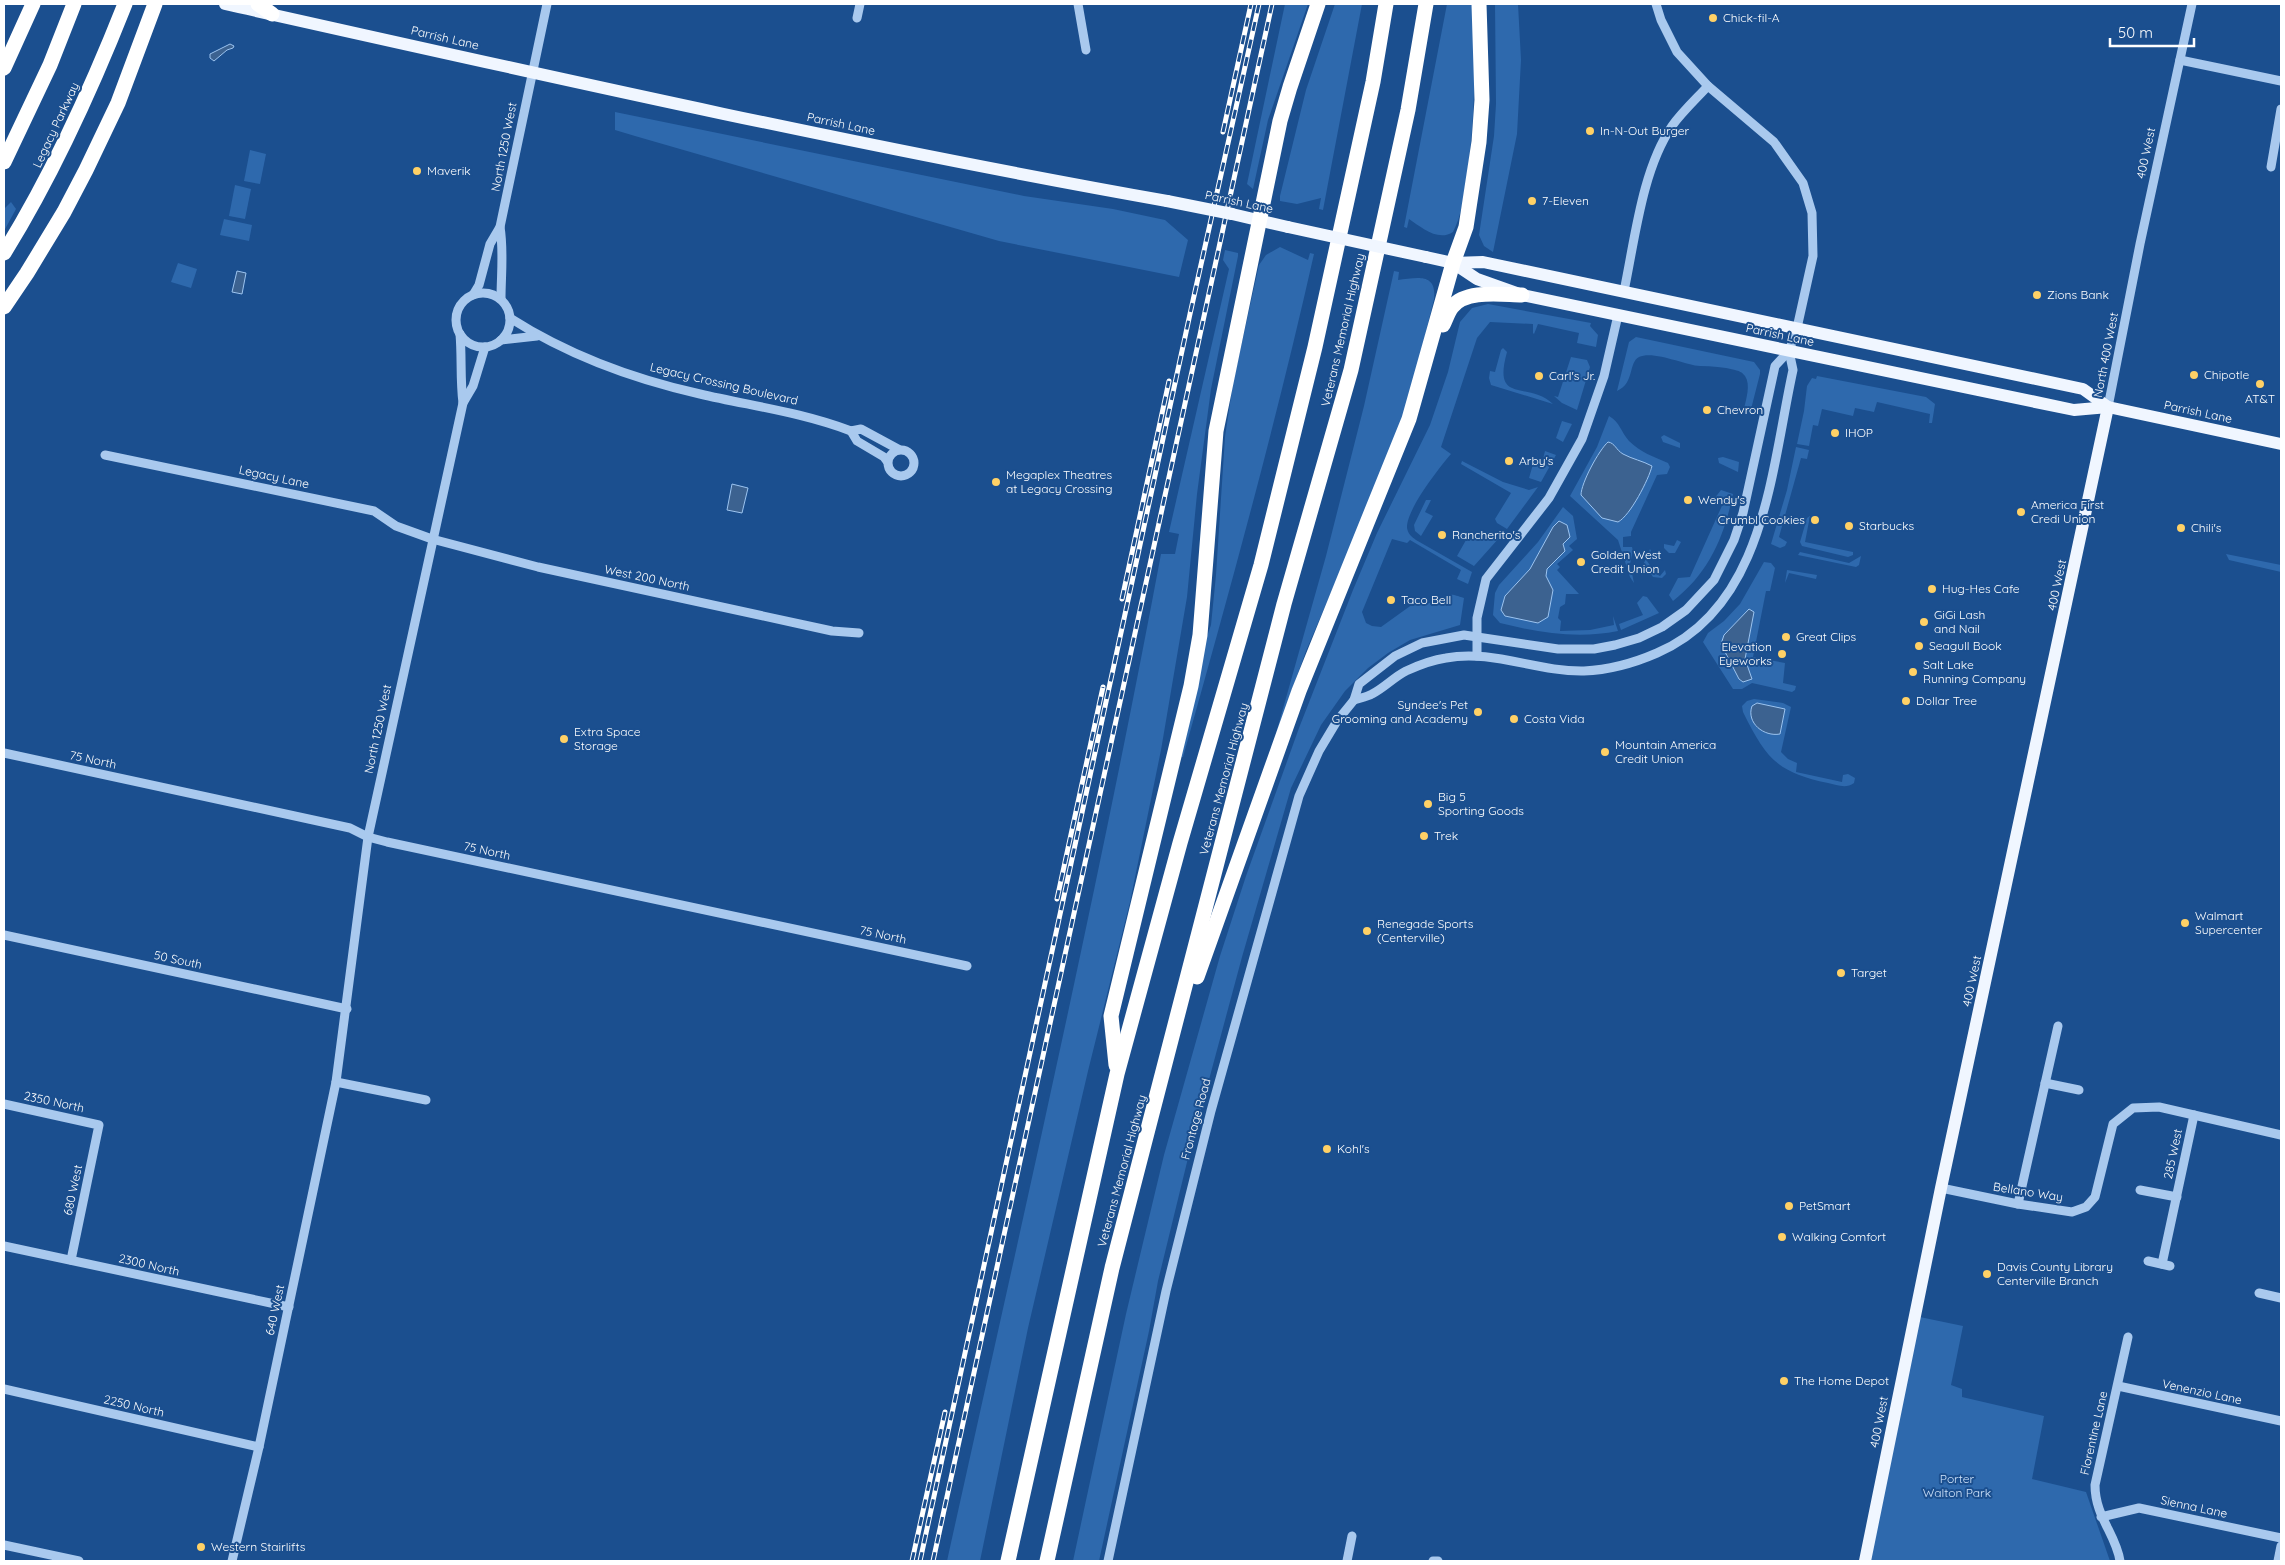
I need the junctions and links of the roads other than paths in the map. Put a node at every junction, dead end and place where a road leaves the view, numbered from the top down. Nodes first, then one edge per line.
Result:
1 (33, 4) edge
2 (74, 4) edge
3 (125, 4) edge
4 (155, 4) edge
5 (226, 4) edge
6 (258, 4) edge
7 (547, 4) edge
8 (860, 4) edge
9 (1078, 4) edge
10 (1318, 4) edge
11 (1386, 4) edge
12 (1426, 4) edge
13 (1479, 4) edge
14 (1656, 4) edge
15 (2192, 4) edge
16 (272, 14) junction
17 (857, 18) dead end
18 (1086, 50) dead end
19 (2180, 60) junction
20 (4, 68) edge
21 (532, 72) junction
22 (2281, 81) edge
23 (1708, 86) junction
24 (2281, 109) edge
25 (4, 162) edge
26 (2271, 167) dead end
27 (1259, 220) junction
28 (500, 227) junction
29 (4, 253) edge
30 (1453, 263) junction
31 (1624, 291) junction
32 (473, 294) junction
33 (1522, 295) junction
34 (501, 299) junction
35 (4, 307) edge
36 (2128, 308) joint
37 (1618, 315) junction
38 (510, 318) junction
39 (1797, 328) junction
40 (460, 333) junction
41 (538, 336) junction
42 (501, 340) junction
43 (485, 347) junction
44 (1789, 351) junction
45 (463, 403) junction
46 (2108, 407) junction
47 (851, 430) junction
48 (2281, 444) edge
49 (898, 449) junction
50 (105, 455) dead end
51 (887, 461) junction
52 (1392, 463) junction
53 (432, 539) junction
54 (859, 633) dead end
55 (1477, 636) junction
56 (1477, 656) junction
57 (1354, 700) junction
58 (4, 753) edge
59 (368, 837) junction
60 (4, 935) edge
61 (967, 966) dead end
62 (347, 1009) junction
63 (2058, 1026) dead end
64 (1166, 1060) junction
65 (340, 1064) joint
66 (1117, 1074) junction
67 (336, 1082) junction
68 (2045, 1083) junction
69 (2079, 1090) dead end
70 (426, 1100) dead end
71 (4, 1104) edge
72 (2194, 1115) junction
73 (100, 1125) joint
74 (2281, 1135) edge
75 (1941, 1188) junction
76 (2140, 1190) dead end
77 (2177, 1197) junction
78 (2018, 1204) junction
79 (4, 1246) edge
80 (71, 1260) junction
81 (2148, 1261) dead end
82 (2259, 1293) dead end
83 (2281, 1298) edge
84 (289, 1307) junction
85 (2128, 1337) dead end
86 (2118, 1386) junction
87 (4, 1389) edge
88 (2281, 1422) edge
89 (259, 1447) junction
90 (2101, 1517) junction
91 (1352, 1536) dead end
92 (2281, 1538) edge
93 (4, 1544) edge
94 (2281, 1546) edge
95 (79, 1561) edge
96 (232, 1561) edge
97 (1008, 1561) edge
98 (1047, 1561) edge
99 (1108, 1561) edge
100 (1347, 1561) edge
101 (1865, 1561) edge
102 (2120, 1561) edge
103 (2278, 1561) edge

1 - 20 highway
2 - 25 highway
3 - 29 highway, Legacy Parkway
4 - 35 highway
5 - 16 main road, Parrish Lane
6 - 16 highway
7 - 21 street, North 1250 West
8 - 17 street
9 - 18 street
10 - 27 highway
11 - 66 highway, Veterans Memorial Highway
12 - 64 highway, Veterans Memorial Highway
13 - 30 highway
14 - 23 street
15 - 19 street, 400 West
16 - 21 main road, Parrish Lane
19 - 22 street
19 - 36 street, 400 West
21 - 27 main road, Parrish Lane, bridge
21 - 28 street, North 1250 West
23 - 31 street
23 - 39 street
24 - 26 street
27 - 30 main road, Parrish Lane, bridge
27 - 66 highway
28 - 32 street, North 1250 West
28 - 34 street, North 1250 West
30 - 31 main road, Parrish Lane
30 - 33 main road, Parrish Lane
30 - 52 highway
31 - 39 main road, Parrish Lane
32 - 34 street
32 - 40 street
33 - 37 main road, Parrish Lane
33 - 52 highway
34 - 38 street
36 - 46 street, North 400 West
37 - 44 main road, Parrish Lane
37 - 55 street
38 - 41 street, Legacy Crossing Boulevard
38 - 42 street
39 - 44 street
39 - 46 main road, Parrish Lane
40 - 43 street
40 - 45 street, North 1250 West
41 - 42 street
41 - 47 street, Legacy Crossing Boulevard
42 - 43 street
43 - 45 street, North 1250 West
44 - 46 main road, Parrish Lane
44 - 55 street, Frontage Road
44 - 56 street, Frontage Road
45 - 53 street, North 1250 West
46 - 48 main road, Parrish Lane
46 - 75 main road, 400 West
47 - 49 street, Legacy Crossing Boulevard
47 - 51 street, Legacy Crossing Boulevard
49 - 51 street
49 - 51 street, Legacy Crossing Boulevard
50 - 53 street, Legacy Lane
52 - 64 highway
53 - 54 street, West 200 North
53 - 59 street, North 1250 West
55 - 56 street
55 - 57 street, Frontage Road
56 - 57 street, Frontage Road
57 - 99 street, Frontage Road
58 - 59 street, 75 North
59 - 61 street, 75 North
59 - 62 street, North 1250 West
60 - 62 street, 50 South
62 - 65 street, North 1250 West
63 - 68 street
64 - 98 highway, Veterans Memorial Highway
65 - 67 street, 640 West
66 - 97 highway, Veterans Memorial Highway
67 - 70 street
67 - 84 street, 640 West
68 - 69 street
68 - 78 street
71 - 73 street, 2350 North
72 - 74 street, Bellano Way
72 - 77 street, 285 West
72 - 78 street, Bellano Way
73 - 80 street, 680 West
75 - 78 street, Bellano Way
75 - 101 main road, 400 West
76 - 77 street, 285 West
77 - 81 street, 285 West
79 - 80 street, 2300 North
80 - 84 street, 2300 North
82 - 83 street
84 - 89 street, 640 West
85 - 86 street, Florentine Lane
86 - 88 street, Venenzio Lane
86 - 90 street, Florentine Lane
87 - 89 street, 2250 North
89 - 96 street, 640 West
90 - 92 street, Sienna Lane
90 - 102 street, Florentine Lane
91 - 100 street
93 - 95 street
94 - 103 street

